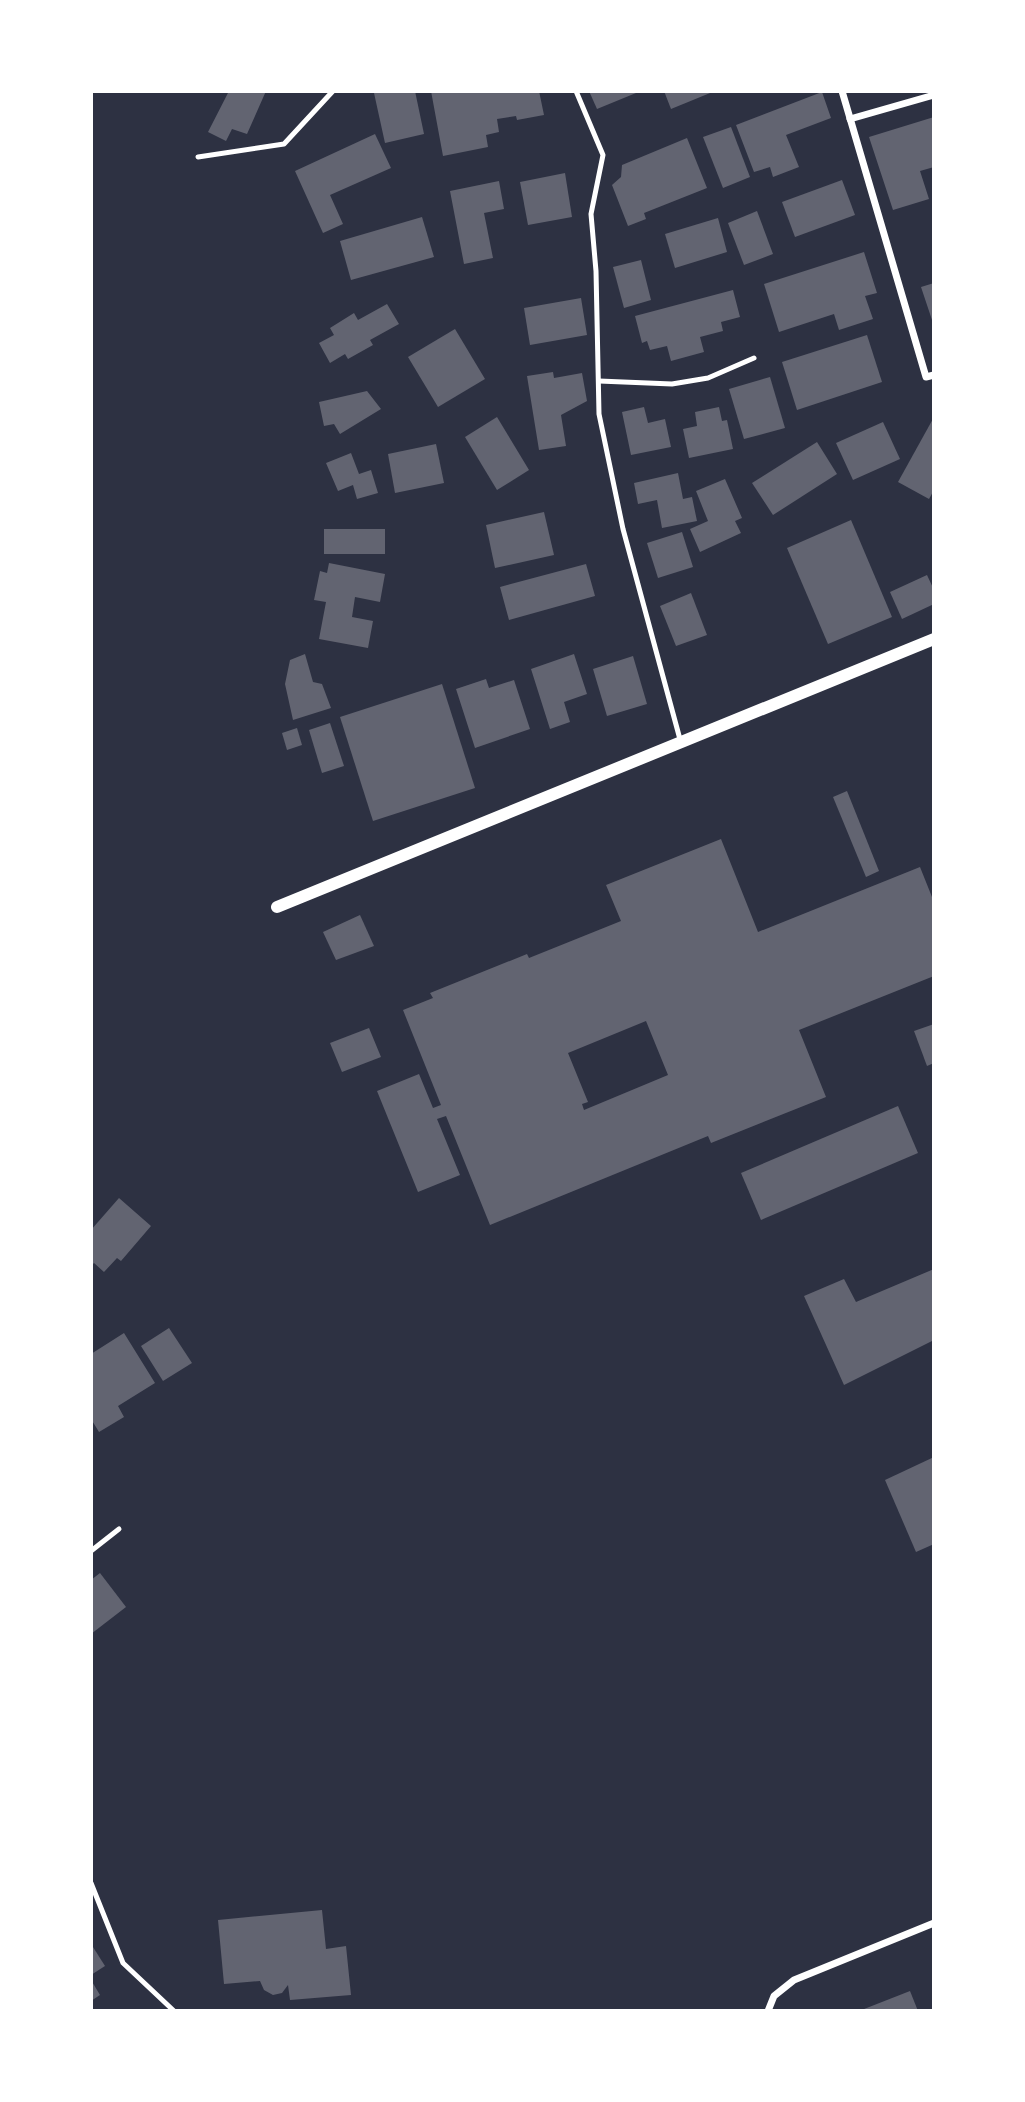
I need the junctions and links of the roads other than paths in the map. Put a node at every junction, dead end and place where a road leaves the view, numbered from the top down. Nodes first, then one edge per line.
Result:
1 (333, 91) edge
2 (576, 91) edge
3 (842, 91) edge
4 (934, 95) edge
5 (850, 118) junction
6 (198, 157) dead end
7 (754, 358) dead end
8 (934, 375) edge
9 (599, 381) junction
10 (934, 639) edge
11 (681, 743) junction
12 (277, 907) dead end
13 (119, 1529) dead end
14 (91, 1551) edge
15 (91, 1883) edge
16 (934, 1923) edge
17 (174, 2011) edge
18 (768, 2011) edge

1 - 6 lane
2 - 9 lane
3 - 5 street
4 - 5 street
5 - 8 street
7 - 9 lane
9 - 11 lane
10 - 11 street
11 - 12 street
13 - 14 lane
15 - 17 lane
16 - 18 street

